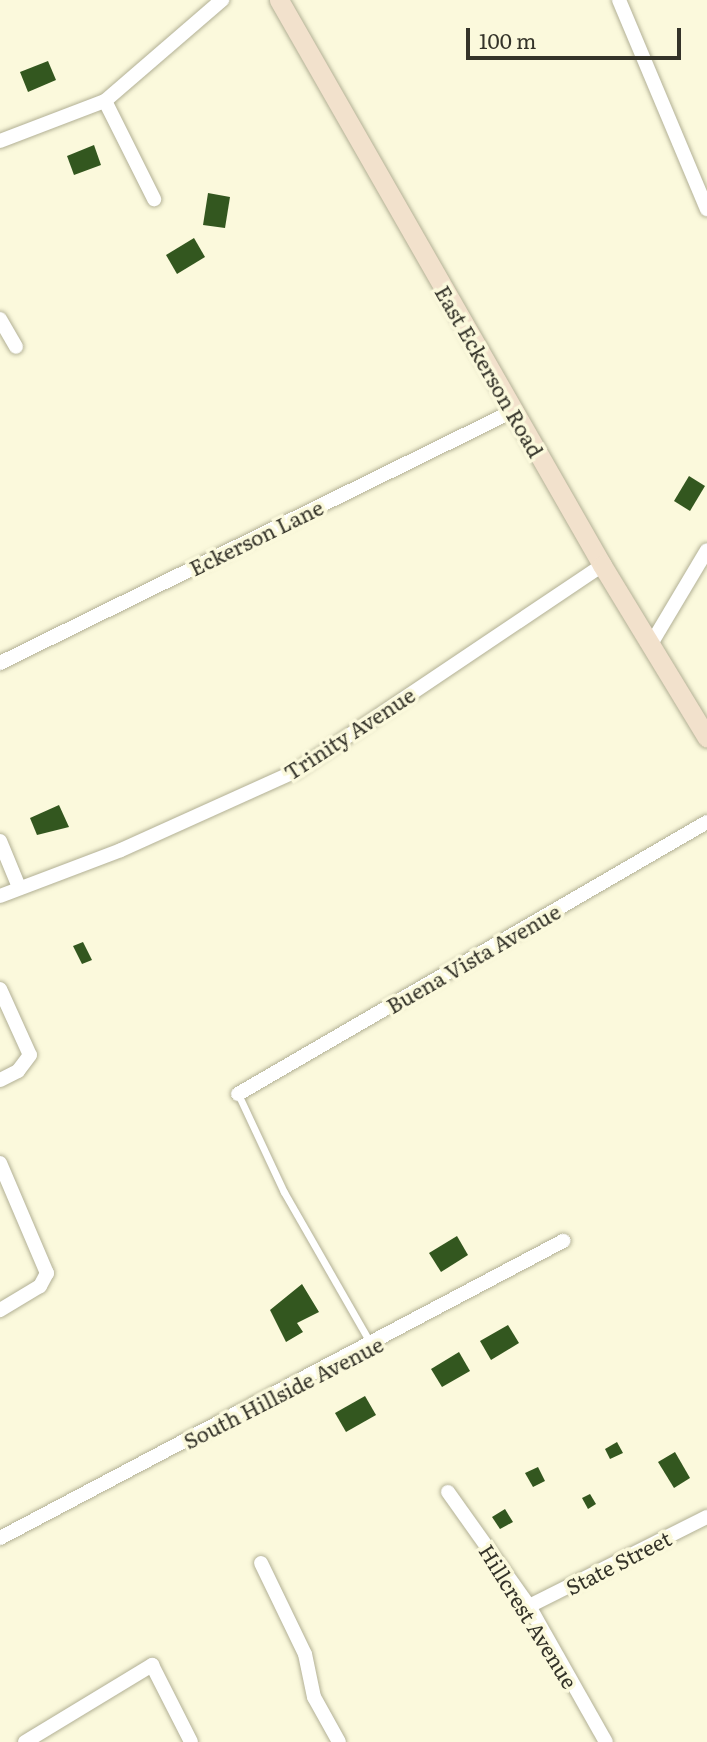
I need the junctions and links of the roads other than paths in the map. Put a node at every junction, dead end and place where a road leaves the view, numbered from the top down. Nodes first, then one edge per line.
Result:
1 (222, 0) edge
2 (279, 0) edge
3 (619, 0) edge
4 (105, 100) junction
5 (0, 141) edge
6 (154, 199) dead end
7 (707, 209) edge
8 (0, 319) edge
9 (16, 347) dead end
10 (513, 411) junction
11 (707, 550) edge
12 (602, 565) junction
13 (651, 644) junction
14 (0, 663) edge
15 (707, 738) edge
16 (707, 822) edge
17 (0, 841) edge
18 (19, 887) junction
19 (0, 896) edge
20 (0, 989) edge
21 (0, 1080) edge
22 (238, 1094) joint
23 (0, 1163) edge
24 (563, 1241) dead end
25 (0, 1310) edge
26 (372, 1346) junction
27 (448, 1492) dead end
28 (707, 1517) edge
29 (0, 1538) edge
30 (261, 1563) dead end
31 (528, 1606) junction
32 (25, 1742) edge
33 (191, 1742) edge
34 (339, 1742) edge
35 (606, 1742) edge

1 - 4 street
2 - 10 street, East Eckerson Road
3 - 7 street
4 - 5 street
4 - 6 street
8 - 9 street
10 - 12 street, East Eckerson Road
10 - 14 street, Eckerson Lane
11 - 13 street
12 - 13 street, East Eckerson Road
12 - 18 street, Trinity Avenue
13 - 15 street, East Eckerson Road
16 - 22 street, Buena Vista Avenue
17 - 18 street
18 - 19 street, Trinity Avenue
20 - 21 street
22 - 26 lane
23 - 25 street
24 - 26 street, South Hillside Avenue
26 - 29 street, South Hillside Avenue
27 - 31 street, Hillcrest Avenue
28 - 31 street, State Street
30 - 34 street
31 - 35 street, Hillcrest Avenue
32 - 33 street

